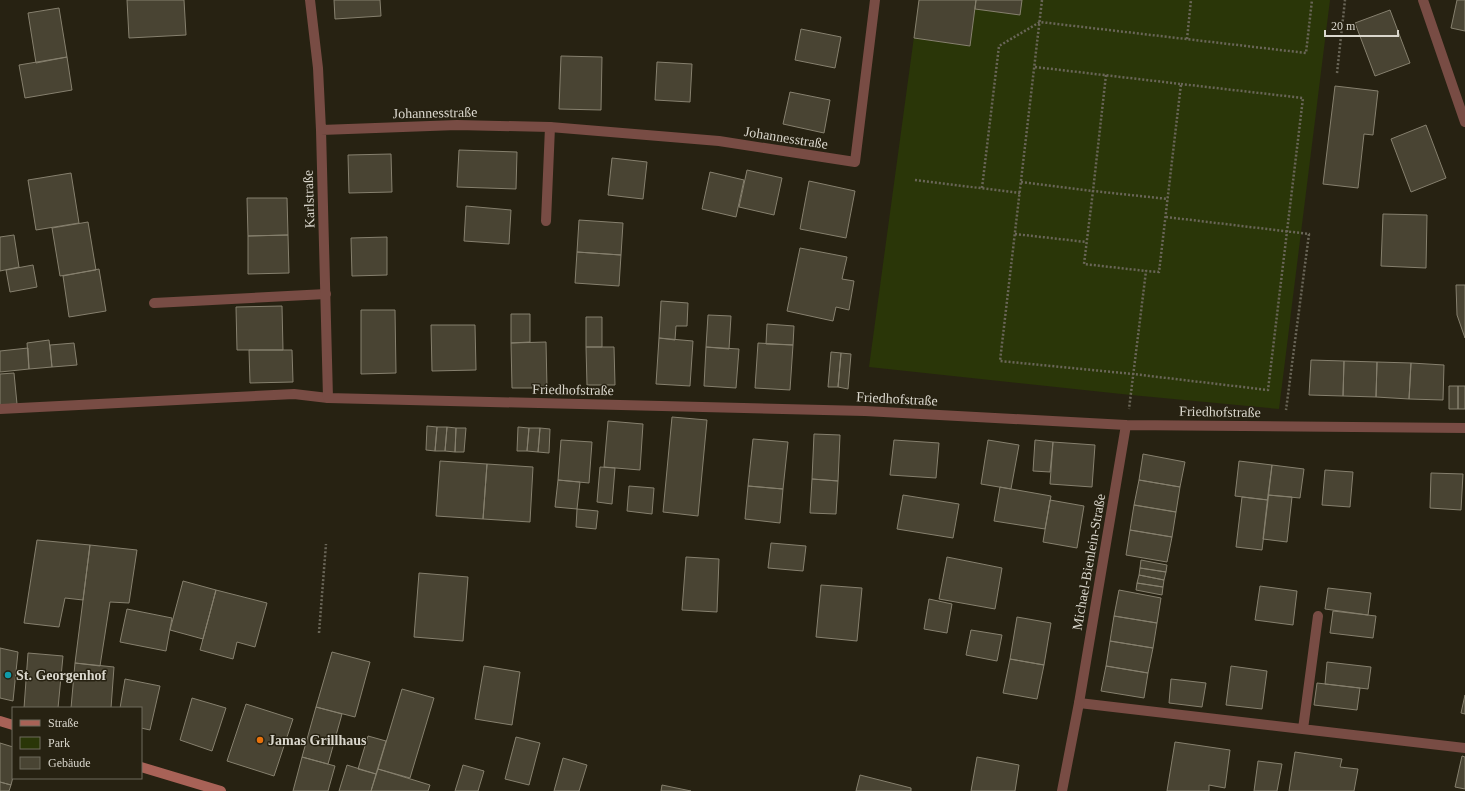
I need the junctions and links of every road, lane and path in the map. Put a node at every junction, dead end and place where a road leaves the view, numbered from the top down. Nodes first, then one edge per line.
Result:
1 (310, 0) edge
2 (876, 0) edge
3 (1042, 0) edge
4 (1191, 0) edge
5 (1312, 0) edge
6 (1345, 0) edge
7 (1423, 0) edge
8 (1040, 22) junction
9 (1187, 39) junction
10 (1035, 67) junction
11 (1337, 73) dead end
12 (1106, 75) junction
13 (1181, 84) junction
14 (1465, 122) edge
15 (550, 127) junction
16 (321, 130) junction
17 (915, 180) dead end
18 (1021, 182) junction
19 (982, 188) junction
20 (1093, 191) junction
21 (1020, 192) junction
22 (1168, 199) junction
23 (1166, 217) junction
24 (546, 221) dead end
25 (1287, 232) junction
26 (1015, 234) junction
27 (1086, 242) junction
28 (1146, 271) junction
29 (326, 294) junction
30 (154, 303) dead end
31 (1133, 374) junction
32 (328, 398) junction
33 (0, 409) edge
34 (1126, 425) junction
35 (1283, 426) junction
36 (1465, 428) edge
37 (326, 544) dead end
38 (1318, 616) dead end
39 (320, 634) dead end
40 (1079, 703) junction
41 (0, 721) edge
42 (12, 725) edge
43 (1303, 729) junction
44 (1465, 748) edge
45 (142, 767) edge
46 (221, 791) edge
47 (1062, 791) edge

1 - 16 street, Karlstraße
2 - 15 street, Johannesstraße
3 - 8 path
4 - 9 path
5 - 9 path
6 - 11 path
7 - 14 street
8 - 9 path
8 - 10 path
8 - 19 path
10 - 12 path
10 - 18 path
12 - 13 path
12 - 20 path
13 - 22 path
13 - 25 path
15 - 16 street, Johannesstraße
15 - 24 street
16 - 29 street, Karlstraße
17 - 19 path
18 - 20 path
18 - 21 path
19 - 21 path
20 - 22 path
20 - 27 path
21 - 26 path
22 - 23 path
23 - 25 path
23 - 28 path
25 - 31 path
25 - 35 path
26 - 27 path
26 - 31 path
27 - 28 path
28 - 31 path
29 - 30 street
29 - 32 street, Karlstraße
31 - 34 path
32 - 33 street, Friedhofstraße
32 - 34 street, Friedhofstraße
34 - 35 street, Friedhofstraße
34 - 40 street, Michael-Bienlein-Straße
35 - 36 street, Friedhofstraße
37 - 39 path
38 - 43 street
40 - 43 street
40 - 47 street, Michael-Bienlein-Straße
41 - 42 main road
43 - 44 street
45 - 46 main road

